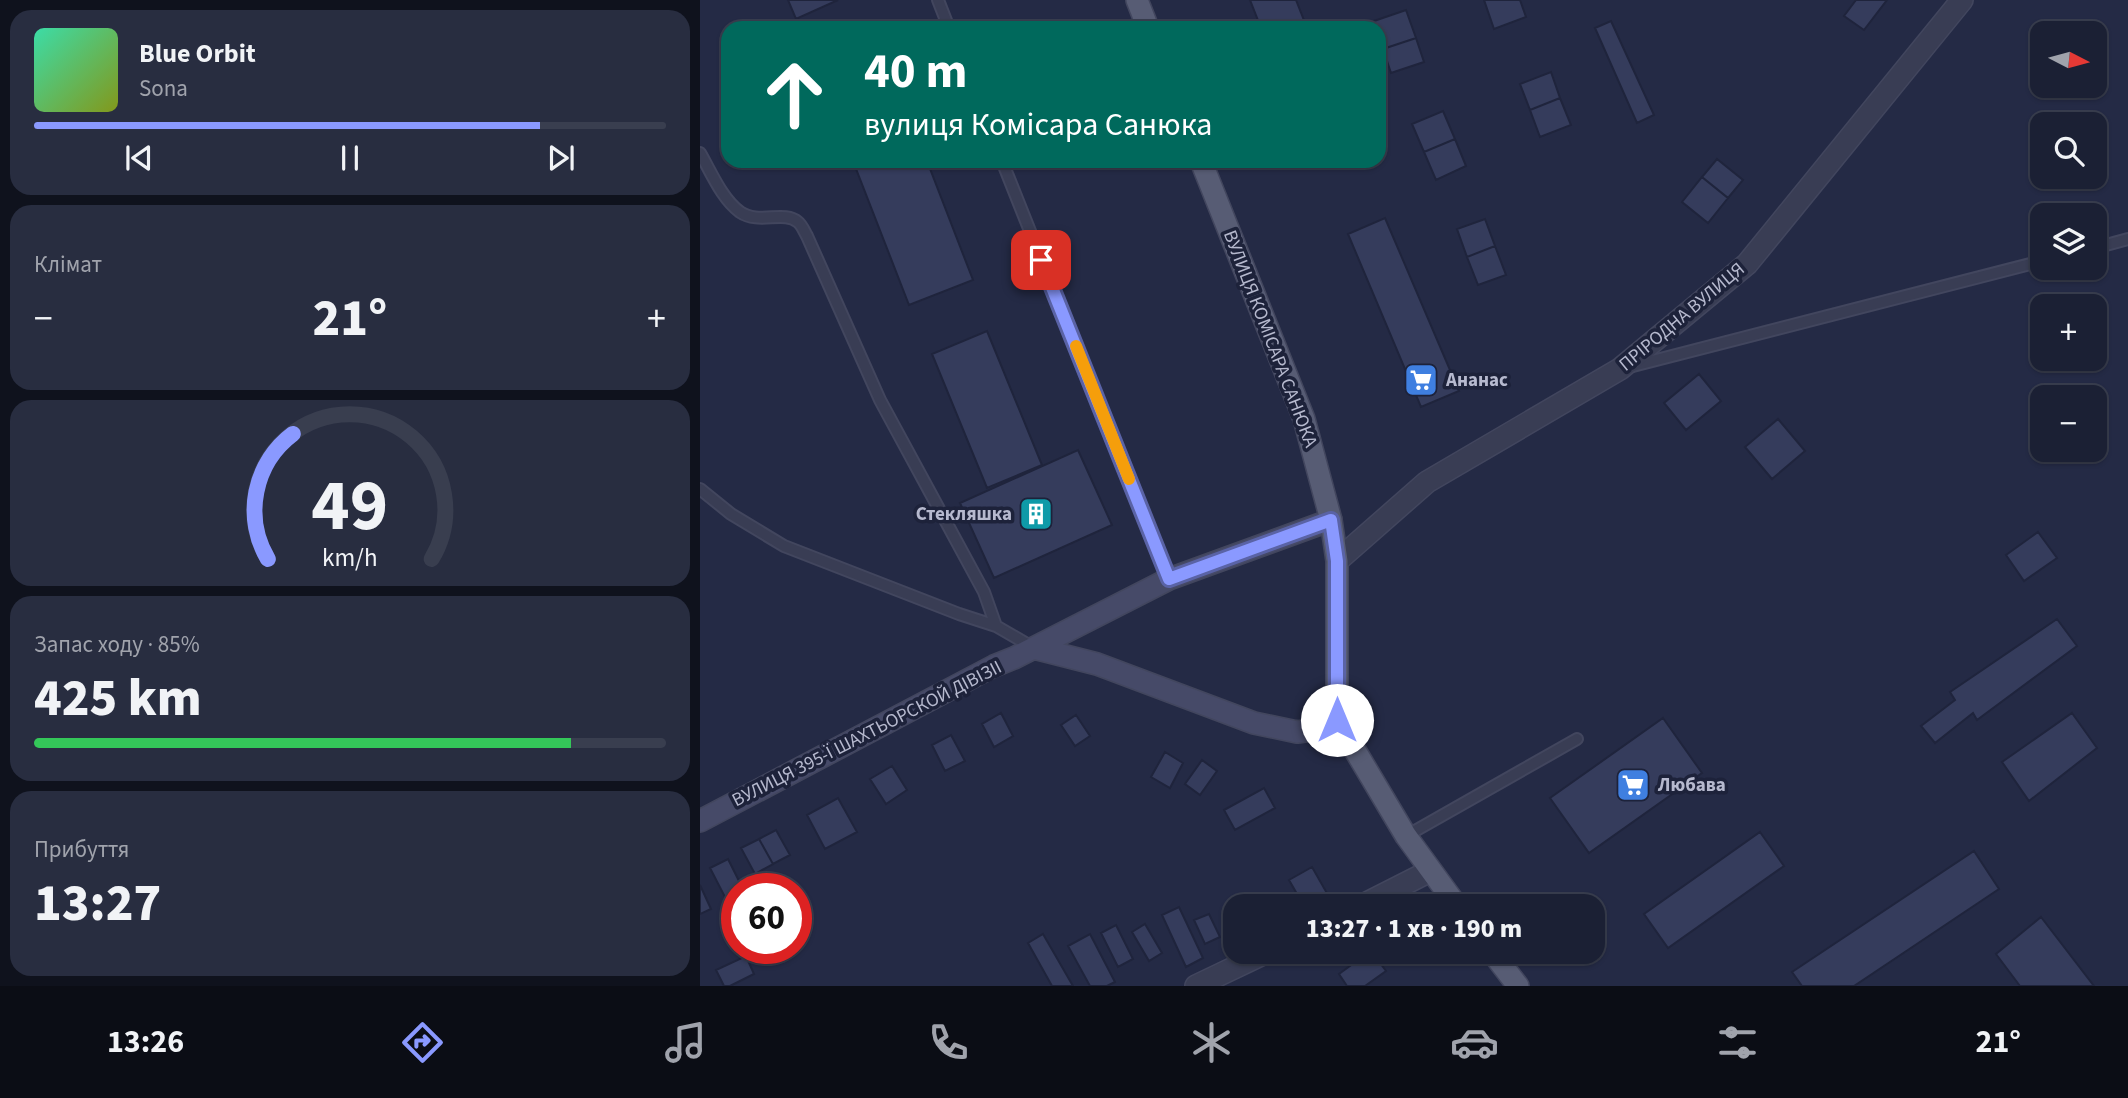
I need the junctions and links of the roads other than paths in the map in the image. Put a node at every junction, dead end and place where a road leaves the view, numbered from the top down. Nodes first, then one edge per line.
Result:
1 (938, 0) edge
2 (1137, 0) edge
3 (1962, 0) edge
4 (946, 21) edge
5 (1145, 21) edge
6 (700, 153) edge
7 (1005, 168) edge
8 (1204, 168) edge
9 (2128, 239) edge
10 (2107, 245) edge
11 (2030, 264) edge
12 (1619, 369) junction
13 (700, 489) edge
14 (1331, 520) junction
15 (1337, 561) junction
16 (1169, 579) junction
17 (996, 626) junction
18 (1034, 648) junction
19 (1337, 720) junction
20 (1577, 739) dead end
21 (700, 821) edge
22 (1406, 836) junction
23 (1430, 871) junction
24 (1385, 894) edge
25 (1448, 894) edge
26 (1242, 964) edge
27 (1501, 964) edge
28 (1196, 986) edge
29 (1517, 986) edge

1 - 4 lane
2 - 5 main road
3 - 12 street, ПРІРОДНА ВУЛИЦЯ
6 - 17 lane
7 - 16 lane
8 - 14 main road, ВУЛИЦЯ КОМІСАРА САНЮКА
9 - 10 lane
11 - 12 lane
12 - 15 street, ПРІРОДНА ВУЛИЦЯ
13 - 17 lane
14 - 15 main road, ВУЛИЦЯ КОМІСАРА САНЮКА
14 - 16 street, ВУЛИЦЯ 395-Ї ШАХТЬОРСКОЙ ДІВІЗІІ
15 - 19 main road, ВУЛИЦЯ КОМІСАРА САНЮКА
16 - 18 street, ВУЛИЦЯ 395-Ї ШАХТЬОРСКОЙ ДІВІЗІІ
17 - 18 lane
18 - 19 street
18 - 21 street, ВУЛИЦЯ 395-Ї ШАХТЬОРСКОЙ ДІВІЗІІ
19 - 22 main road
20 - 22 lane
22 - 23 main road
23 - 24 street
23 - 25 main road
26 - 28 street
27 - 29 main road

